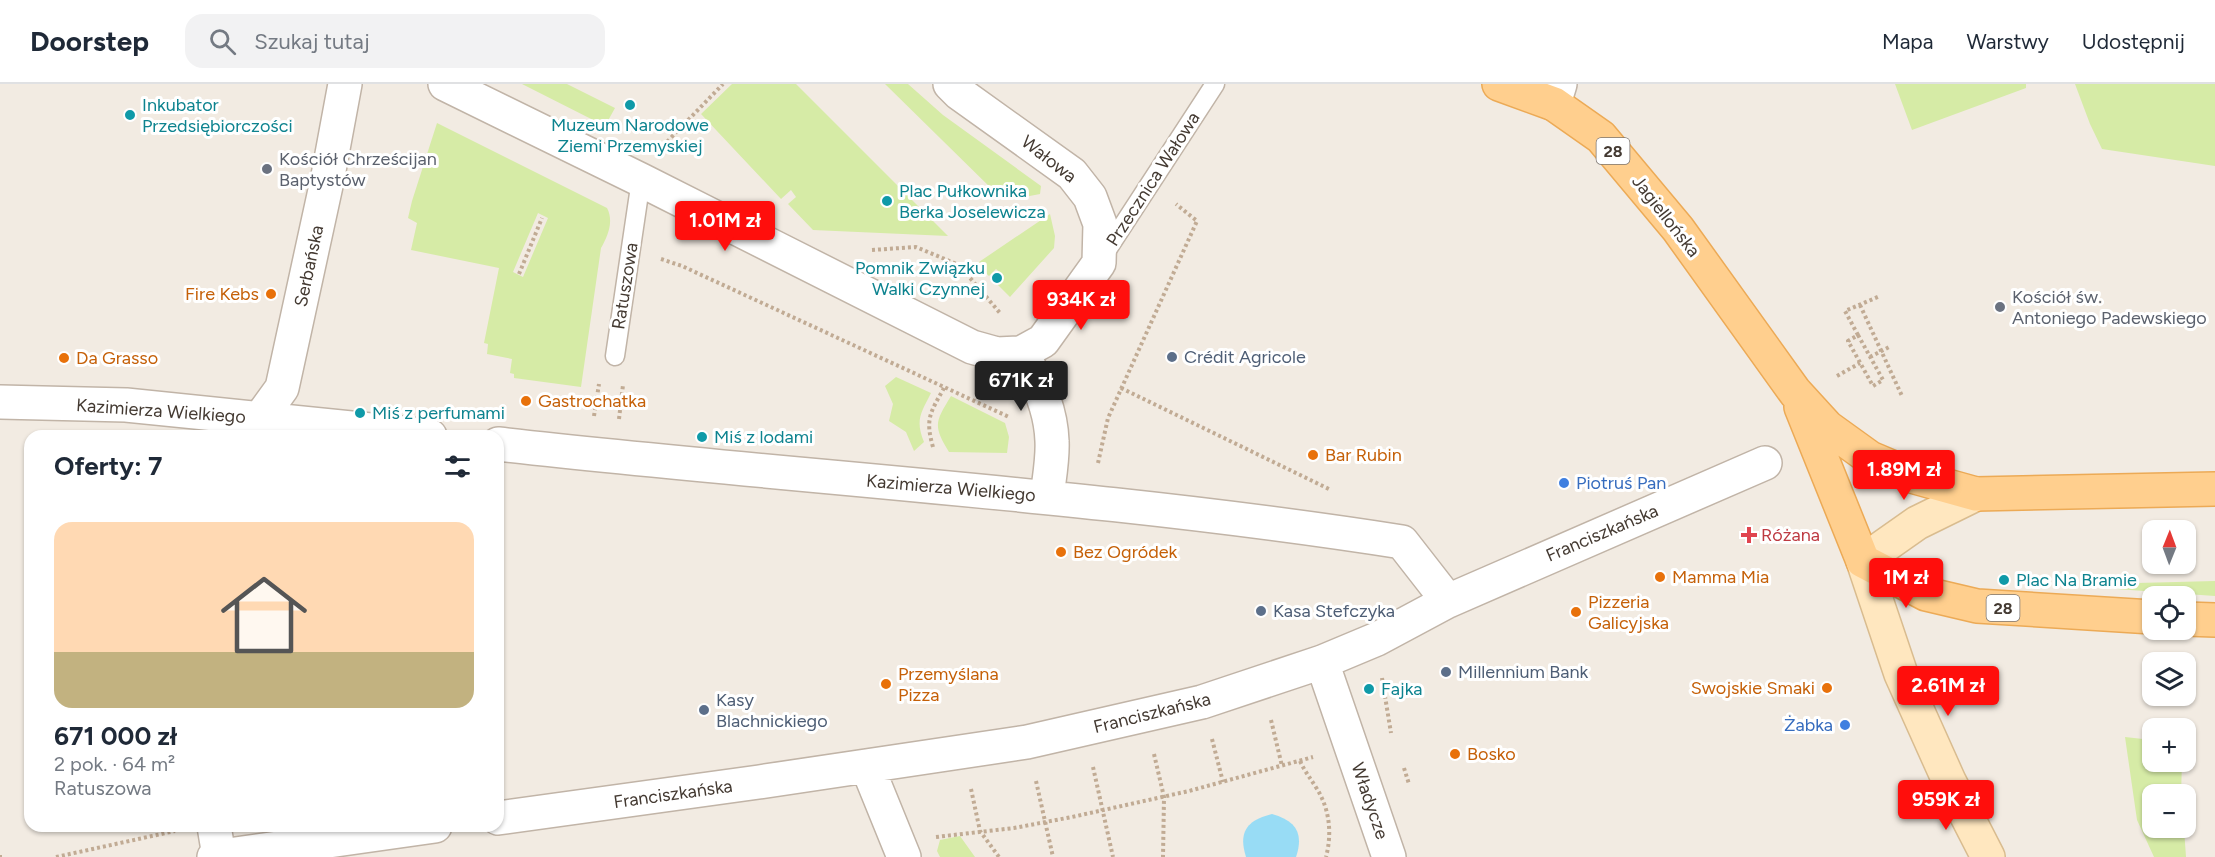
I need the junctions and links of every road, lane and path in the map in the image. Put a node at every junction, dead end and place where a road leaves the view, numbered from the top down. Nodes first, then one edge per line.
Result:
1 (345, 84) edge
2 (445, 84) edge
3 (723, 84) edge
4 (950, 84) edge
5 (1215, 84) edge
6 (1499, 84) edge
7 (1557, 94) edge
8 (641, 180) junction
9 (1150, 182) junction
10 (542, 218) dead end
11 (664, 258) dead end
12 (1098, 263) junction
13 (519, 274) dead end
14 (1880, 296) dead end
15 (1860, 305) junction
16 (1858, 335) junction
17 (1891, 346) dead end
18 (1882, 351) junction
19 (1021, 353) junction
20 (615, 356) dead end
21 (1870, 357) junction
22 (1860, 363) junction
23 (1837, 375) dead end
24 (944, 388) junction
25 (1121, 388) junction
26 (1795, 392) junction
27 (1902, 396) dead end
28 (0, 402) edge
29 (1013, 421) dead end
30 (253, 428) edge
31 (297, 430) edge
32 (504, 445) edge
33 (935, 451) dead end
34 (1765, 463) dead end
35 (2215, 489) edge
36 (1976, 494) junction
37 (1341, 495) dead end
38 (1047, 497) junction
39 (1093, 503) junction
40 (1863, 561) junction
41 (1448, 601) junction
42 (2142, 616) edge
43 (2196, 619) edge
44 (2215, 620) edge
45 (1377, 639) junction
46 (1322, 662) junction
47 (1145, 716) junction
48 (1085, 730) junction
49 (1394, 740) dead end
50 (1027, 742) junction
51 (1343, 748) junction
52 (963, 752) junction
53 (1401, 760) dead end
54 (1300, 761) junction
55 (867, 766) junction
56 (1410, 788) dead end
57 (1164, 797) junction
58 (1103, 811) junction
59 (504, 817) edge
60 (1045, 822) junction
61 (980, 831) junction
62 (173, 832) edge
63 (372, 832) edge
64 (216, 847) edge
65 (910, 848) edge
66 (56, 857) edge
67 (999, 857) edge
68 (1053, 857) edge
69 (1113, 857) edge
70 (1163, 857) edge
71 (1326, 857) edge
72 (1389, 857) edge
73 (1988, 857) edge

1 - 30 street, Serbańska
2 - 8 street
3 - 8 path
4 - 12 street, Wałowa
5 - 9 lane, Przecznica Wałowa
6 - 7 main road, Jagiellońska / 28
7 - 26 main road, Jagiellońska / 28
8 - 19 street
8 - 20 lane, Ratuszowa
9 - 12 lane, Przecznica Wałowa
9 - 25 path
10 - 13 path
11 - 24 path
12 - 19 street, Przecznica Wałowa
14 - 15 path
15 - 16 path
15 - 18 path
16 - 21 path
16 - 22 path
17 - 18 path
18 - 21 path
18 - 27 path
19 - 38 street
21 - 22 path
22 - 23 path
24 - 29 path
24 - 33 path
25 - 37 path
25 - 39 path
26 - 36 main road, 28
26 - 40 main road, 28
28 - 30 street, Kazimierza Wielkiego
30 - 31 street, Kazimierza Wielkiego
32 - 38 street, Kazimierza Wielkiego
34 - 41 street, Franciszkańska
35 - 36 main road, 28
36 - 40 street
38 - 39 street, Kazimierza Wielkiego
39 - 41 street, Kazimierza Wielkiego
40 - 42 main road, 28
40 - 73 street
41 - 45 street, Franciszkańska
43 - 44 main road
45 - 46 street, Franciszkańska
45 - 49 path
46 - 47 street, Franciszkańska
46 - 51 street, Władycze
47 - 48 street, Franciszkańska
47 - 57 path
48 - 50 street, Franciszkańska
48 - 58 path
50 - 52 street, Franciszkańska
50 - 60 path
51 - 54 path
51 - 72 street, Władycze
52 - 55 street, Franciszkańska
52 - 61 path
53 - 56 path
54 - 57 path
54 - 71 path
55 - 59 street, Franciszkańska
55 - 65 street
57 - 58 path
57 - 70 path
58 - 60 path
58 - 69 path
60 - 61 path
60 - 68 path
61 - 65 path
61 - 67 path
62 - 66 path
63 - 64 street

